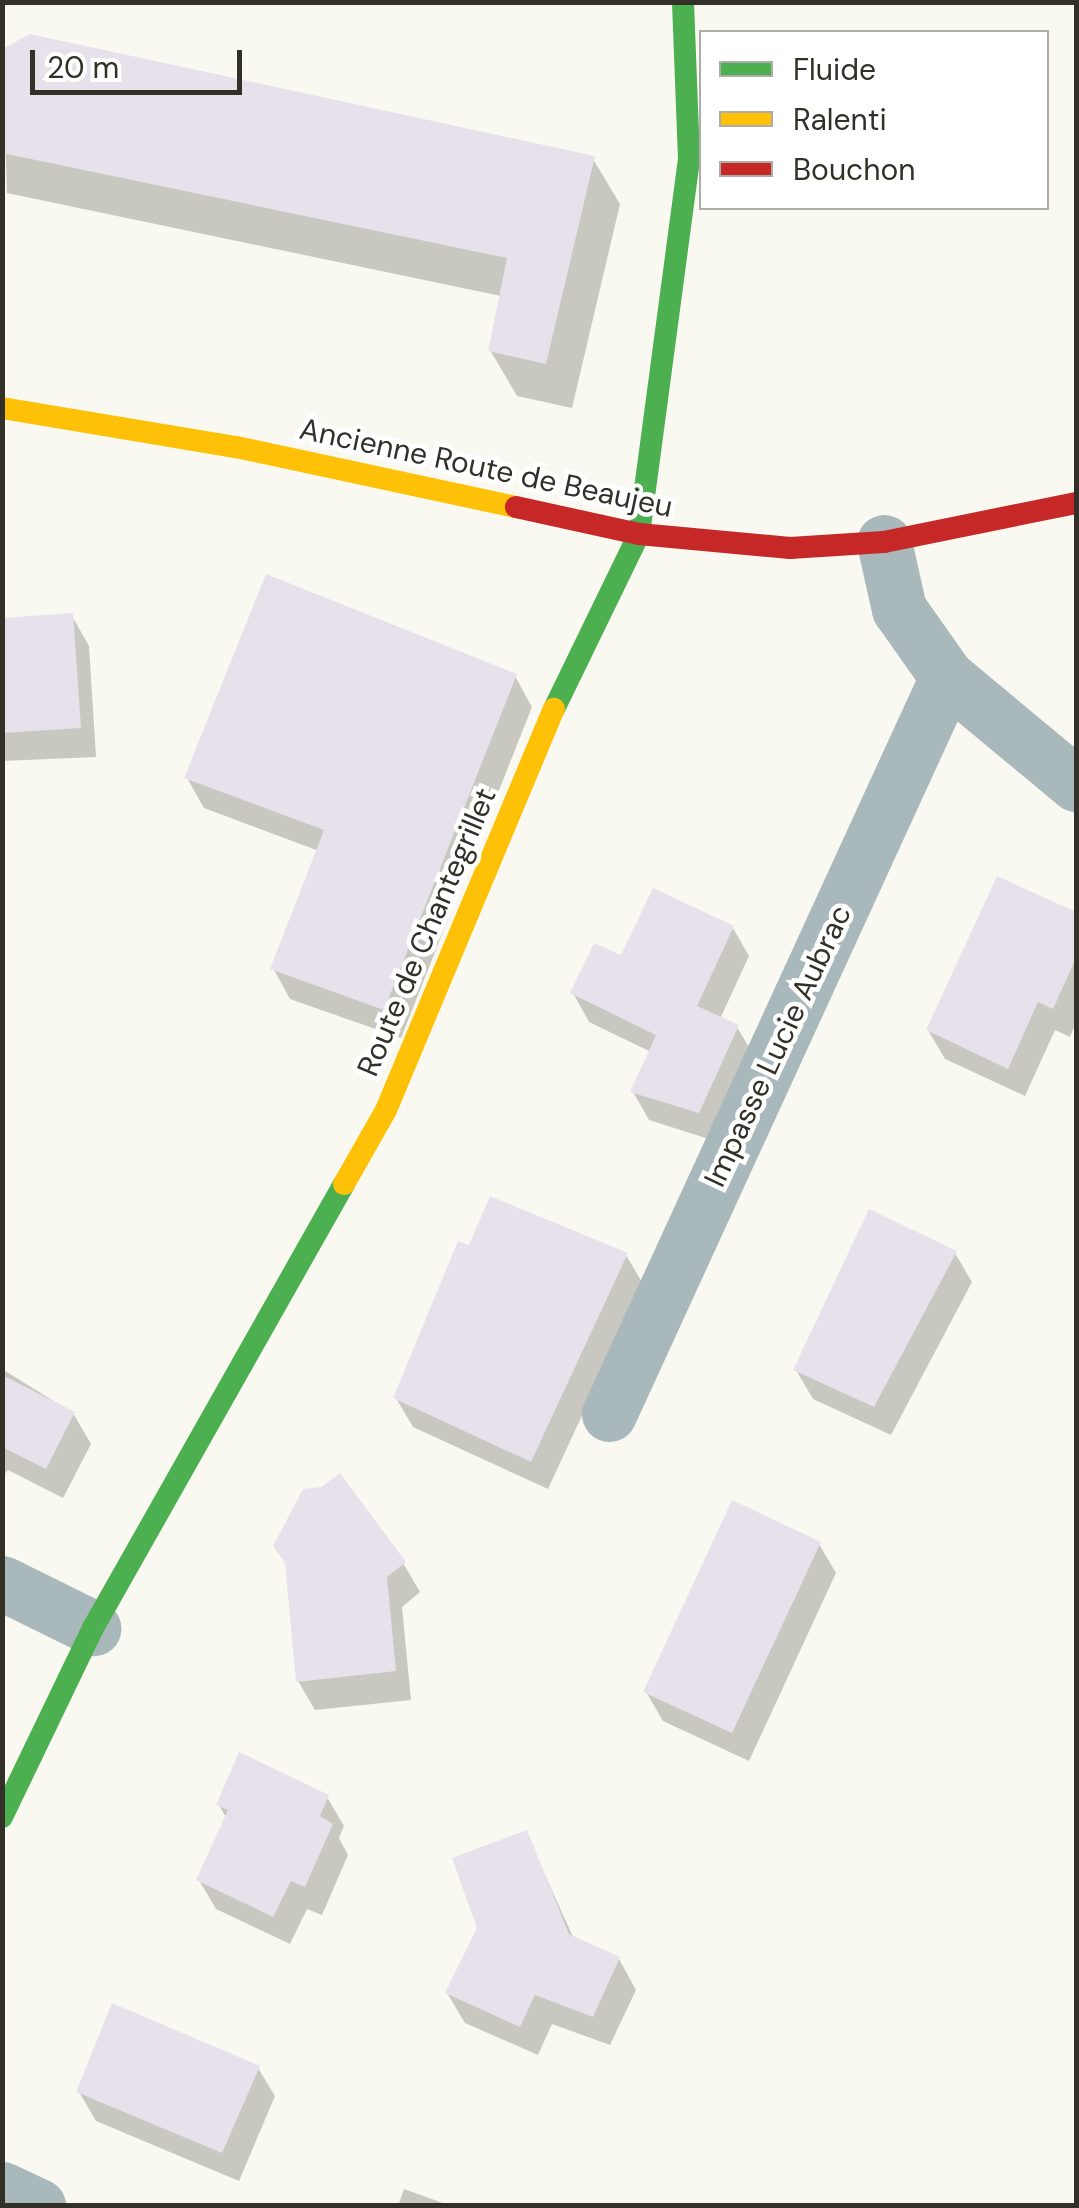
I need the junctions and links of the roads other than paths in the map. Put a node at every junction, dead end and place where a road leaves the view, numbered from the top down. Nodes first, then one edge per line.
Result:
1 (683, 2) edge
2 (2, 408) edge
3 (1076, 503) edge
4 (640, 534) junction
5 (884, 542) junction
6 (947, 677) junction
7 (1076, 784) edge
8 (609, 1414) dead end
9 (2, 1583) edge
10 (93, 1628) junction
11 (2, 1818) edge
12 (2, 2189) edge
13 (38, 2206) edge

1 - 4 street, Route de Chantegrillet
2 - 4 street, Ancienne Route de Beaujeu
3 - 5 street, Ancienne Route de Beaujeu
4 - 5 street, Ancienne Route de Beaujeu
4 - 10 street, Route de Chantegrillet
5 - 6 street
6 - 7 street
6 - 8 street, Impasse Lucie Aubrac
9 - 10 street
10 - 11 street, Route de Chantegrillet
12 - 13 street

